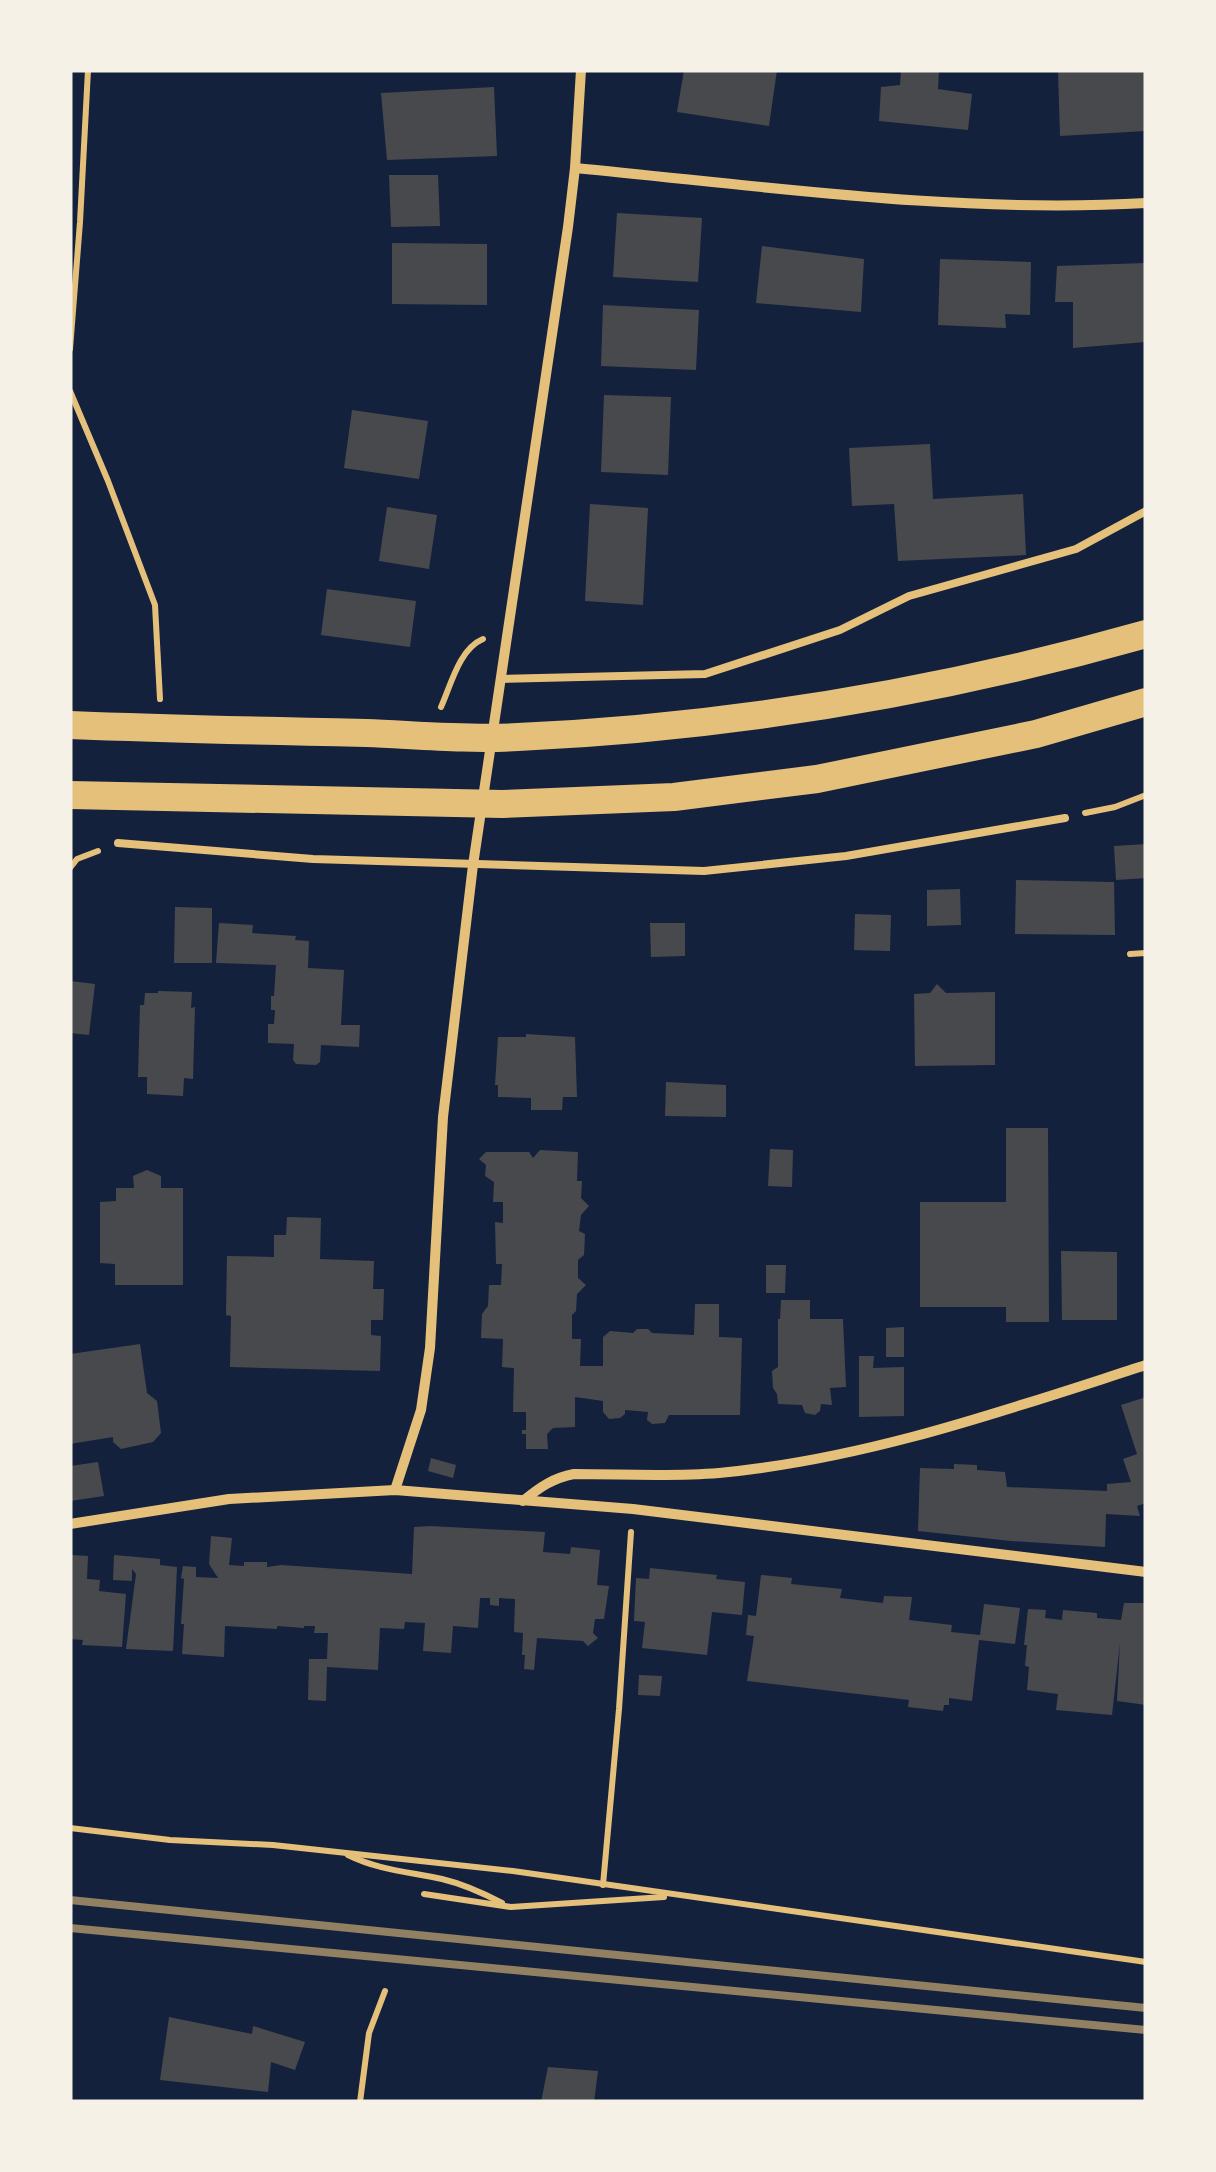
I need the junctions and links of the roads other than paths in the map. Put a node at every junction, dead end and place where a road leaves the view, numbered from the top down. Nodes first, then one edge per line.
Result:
1 (581, 70) edge
2 (576, 168) junction
3 (1146, 203) edge
4 (1146, 511) edge
5 (1146, 634) edge
6 (500, 679) junction
7 (1146, 702) edge
8 (70, 725) edge
9 (84, 795) edge
10 (1065, 818) road end
11 (118, 844) dead end
12 (473, 865) junction
13 (1146, 1365) edge
14 (395, 1490) junction
15 (523, 1500) junction
16 (70, 1524) edge
17 (1146, 1572) edge

1 - 2 street
2 - 3 street
2 - 6 street
4 - 6 lane
5 - 8 highway
6 - 12 street
7 - 9 highway
10 - 12 lane
11 - 12 lane
12 - 14 street
13 - 15 street
14 - 15 street
14 - 16 street
15 - 17 street

